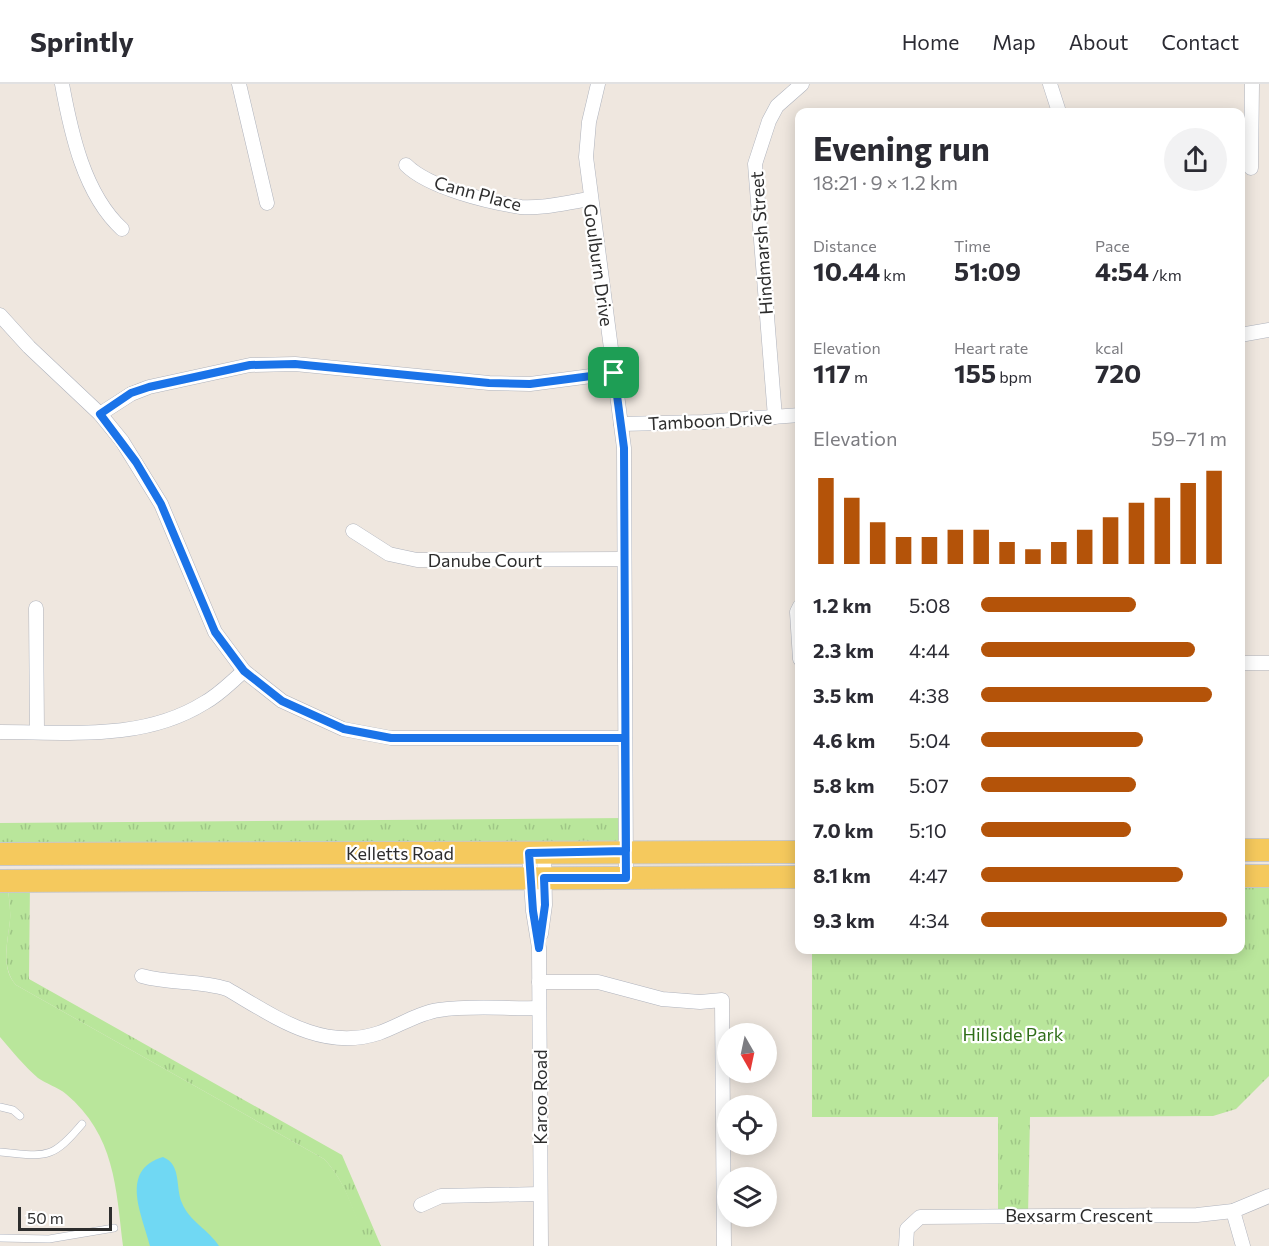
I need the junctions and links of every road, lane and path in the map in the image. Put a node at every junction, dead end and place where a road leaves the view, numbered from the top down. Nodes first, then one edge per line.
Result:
1 (62, 84) edge
2 (239, 84) edge
3 (598, 84) edge
4 (802, 84) edge
5 (1050, 84) edge
6 (1252, 84) edge
7 (1058, 108) edge
8 (406, 165) dead end
9 (1251, 168) dead end
10 (590, 199) junction
11 (267, 203) dead end
12 (122, 228) dead end
13 (0, 315) edge
14 (1269, 330) edge
15 (1245, 334) edge
16 (614, 373) junction
17 (100, 414) junction
18 (795, 416) edge
19 (775, 417) junction
20 (621, 424) junction
21 (353, 531) dead end
22 (624, 559) junction
23 (36, 608) dead end
24 (1245, 663) edge
25 (1269, 663) edge
26 (244, 671) junction
27 (0, 732) edge
28 (37, 732) junction
29 (625, 738) junction
30 (1245, 850) edge
31 (1269, 850) edge
32 (626, 851) junction
33 (795, 852) edge
34 (537, 853) junction
35 (0, 854) edge
36 (1245, 876) edge
37 (1269, 876) edge
38 (795, 877) edge
39 (537, 878) junction
40 (626, 878) junction
41 (0, 881) edge
42 (142, 976) dead end
43 (539, 982) junction
44 (539, 1008) junction
45 (0, 1107) edge
46 (20, 1116) dead end
47 (82, 1124) dead end
48 (0, 1152) edge
49 (540, 1194) junction
50 (1269, 1196) edge
51 (421, 1205) dead end
52 (1233, 1211) junction
53 (114, 1228) dead end
54 (0, 1238) edge
55 (541, 1246) edge
56 (724, 1246) edge
57 (906, 1246) edge
58 (1243, 1246) edge

1 - 12 street
2 - 11 street
3 - 10 street, Goulburn Drive
4 - 19 street, Hindmarsh Street
5 - 7 street
6 - 9 street
8 - 10 street, Cann Place
10 - 16 street, Goulburn Drive
13 - 17 street
14 - 15 street
16 - 17 street
16 - 20 street, Goulburn Drive
17 - 26 street
18 - 19 street, Tamboon Drive
19 - 20 street, Tamboon Drive
20 - 22 street, Goulburn Drive
21 - 22 street, Danube Court
22 - 29 street, Goulburn Drive
23 - 28 street
24 - 25 street
26 - 28 street
26 - 29 street
27 - 28 street
29 - 32 street, Goulburn Drive
30 - 31 main road
32 - 33 main road, Kelletts Road
32 - 34 main road, Kelletts Road
32 - 40 street, Goulburn Drive
34 - 35 main road, Kelletts Road
34 - 39 street, Karoo Road
36 - 37 main road
38 - 40 main road, Kelletts Road
39 - 40 main road, Kelletts Road
39 - 41 main road, Kelletts Road
39 - 43 street, Karoo Road
42 - 44 street
43 - 44 street, Karoo Road
43 - 56 street
44 - 49 street, Karoo Road
45 - 46 lane
47 - 48 lane
49 - 51 street
49 - 55 street, Karoo Road
50 - 52 street, Bexsarm Crescent
52 - 57 street, Bexsarm Crescent
52 - 58 street
53 - 54 lane

